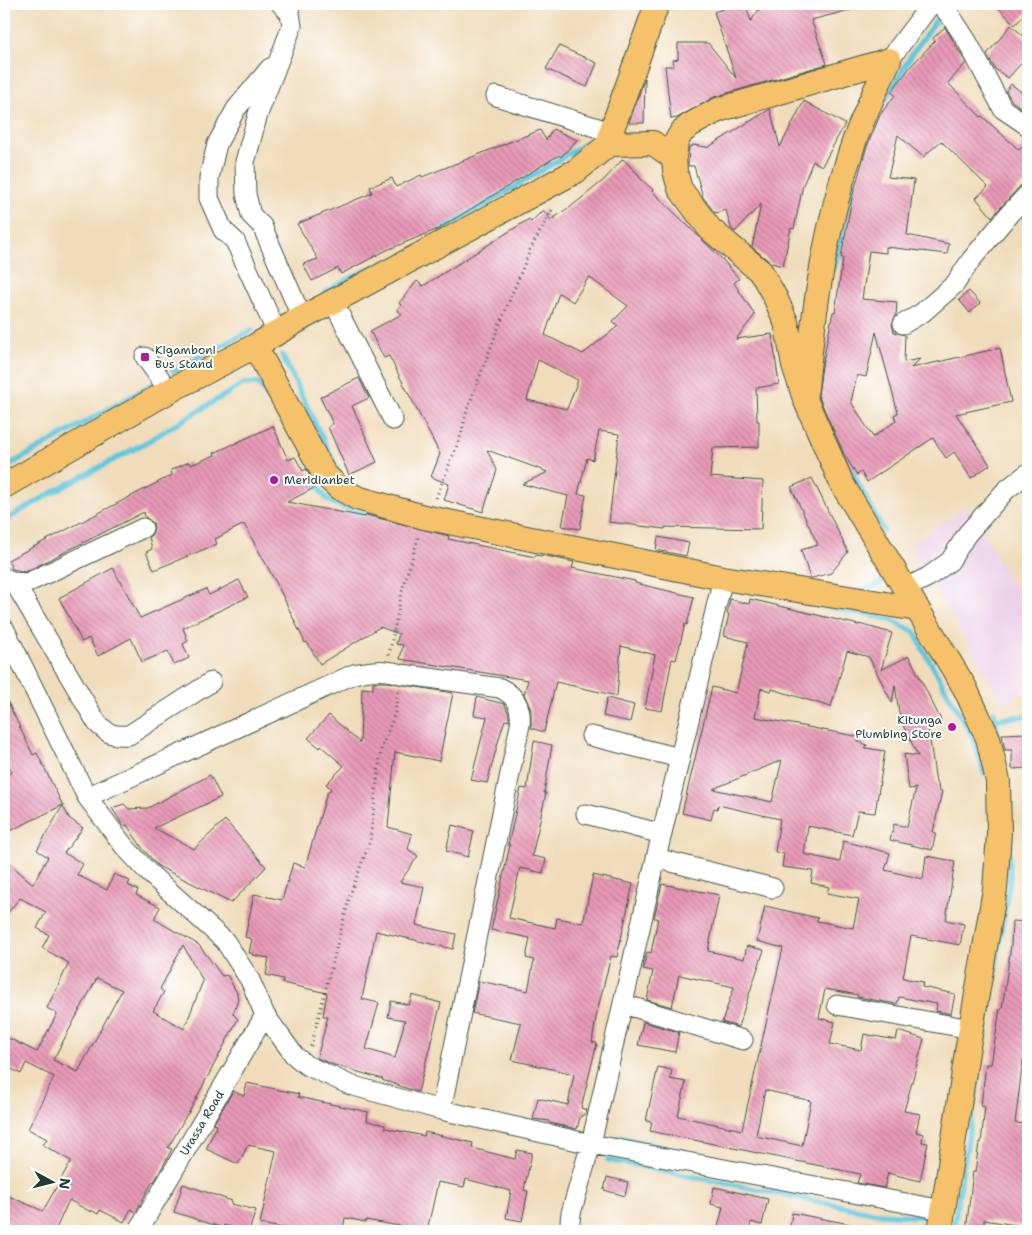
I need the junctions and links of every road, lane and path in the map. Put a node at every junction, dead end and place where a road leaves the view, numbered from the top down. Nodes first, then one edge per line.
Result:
1 (282, 4) edge
2 (657, 4) edge
3 (931, 4) edge
4 (940, 4) edge
5 (920, 13) edge
6 (280, 56) junction
7 (889, 60) junction
8 (496, 96) dead end
9 (1028, 126) edge
10 (610, 138) junction
11 (674, 158) junction
12 (1028, 194) edge
13 (557, 201) dead end
14 (333, 301) junction
15 (302, 318) junction
16 (902, 324) dead end
17 (277, 333) junction
18 (255, 346) junction
19 (145, 357) dead end
20 (169, 391) junction
21 (805, 400) junction
22 (393, 420) dead end
23 (1028, 473) edge
24 (4, 486) edge
25 (424, 517) junction
26 (143, 528) dead end
27 (723, 578) junction
28 (9, 580) edge
29 (908, 587) dead end
30 (917, 609) junction
31 (4, 628) edge
32 (394, 672) junction
33 (211, 682) dead end
34 (591, 736) dead end
35 (680, 758) junction
36 (87, 797) junction
37 (586, 814) dead end
38 (662, 834) junction
39 (656, 858) junction
40 (773, 888) dead end
41 (623, 1004) junction
42 (837, 1005) dead end
43 (265, 1015) junction
44 (971, 1029) junction
45 (743, 1040) dead end
46 (306, 1065) junction
47 (441, 1110) junction
48 (591, 1144) junction
49 (941, 1220) edge
50 (138, 1231) edge
51 (569, 1231) edge

1 - 6 street
2 - 10 main road
3 - 5 street
4 - 9 street
5 - 7 street
6 - 15 street
6 - 17 street
7 - 11 main road
7 - 21 main road
8 - 10 street
10 - 11 main road
10 - 14 main road
11 - 21 main road
12 - 16 street
13 - 25 path
14 - 15 main road
14 - 22 street
15 - 17 main road
17 - 18 main road
18 - 20 main road
18 - 25 main road
19 - 20 street
20 - 24 main road
21 - 30 main road
23 - 29 street
25 - 27 main road
25 - 32 path
26 - 28 street
27 - 30 main road
27 - 35 street
28 - 33 street
30 - 44 main road
31 - 36 street
32 - 36 street
32 - 46 path
32 - 47 street
34 - 35 street
35 - 38 street
36 - 43 street
37 - 38 street
38 - 39 street
39 - 40 street
39 - 41 street
41 - 45 street
41 - 48 street
42 - 44 street
43 - 46 street
43 - 50 street, Urassa Road
44 - 49 main road
46 - 47 street
47 - 48 street
48 - 49 street
48 - 51 street

